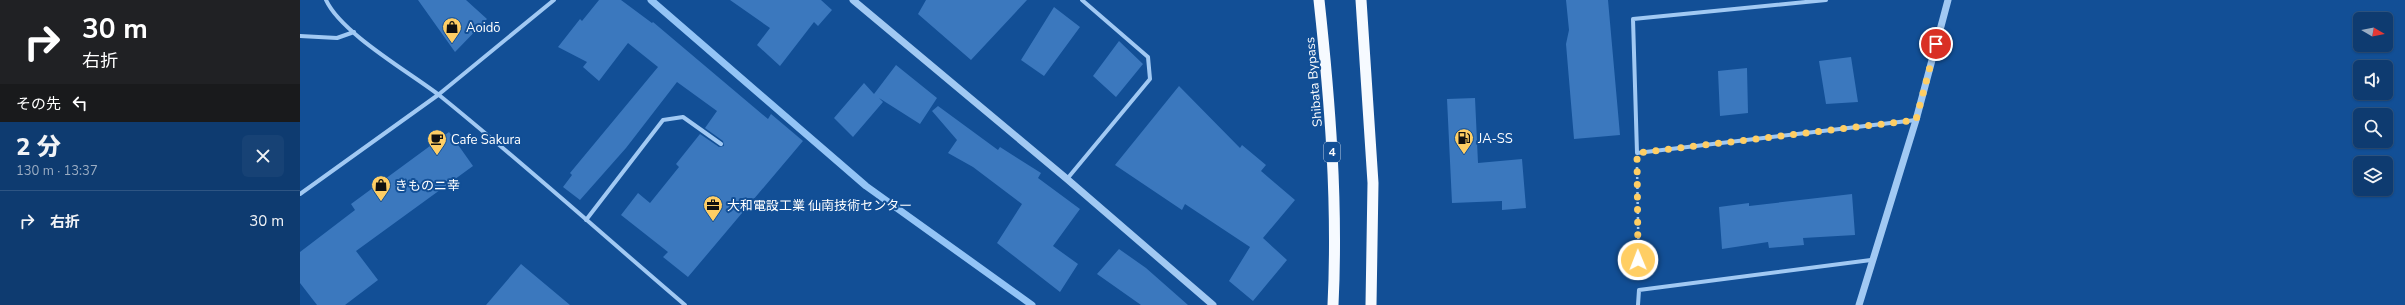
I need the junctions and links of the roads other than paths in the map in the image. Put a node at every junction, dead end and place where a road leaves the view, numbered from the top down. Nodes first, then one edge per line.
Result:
1 (326, 0) edge
2 (554, 0) edge
3 (852, 0) edge
4 (1082, 0) edge
5 (1319, 0) edge
6 (1361, 0) edge
7 (1826, 0) edge
8 (1948, 0) edge
9 (354, 32) junction
10 (300, 36) edge
11 (438, 95) junction
12 (1916, 120) junction
13 (720, 144) dead end
14 (1067, 179) junction
15 (300, 194) edge
16 (586, 220) junction
17 (1871, 260) junction
18 (685, 305) edge
19 (1213, 305) edge
20 (1334, 305) edge
21 (1371, 305) edge
22 (1638, 305) edge
23 (1859, 305) edge

1 - 9 street
2 - 11 street
3 - 14 street
4 - 14 street
5 - 20 highway, Shibata Bypass / 4
6 - 21 highway
7 - 12 street
8 - 12 street
9 - 10 street
9 - 11 street
11 - 15 street
11 - 16 street
12 - 17 street
13 - 16 street
14 - 19 street
16 - 18 street
17 - 22 street
17 - 23 street

